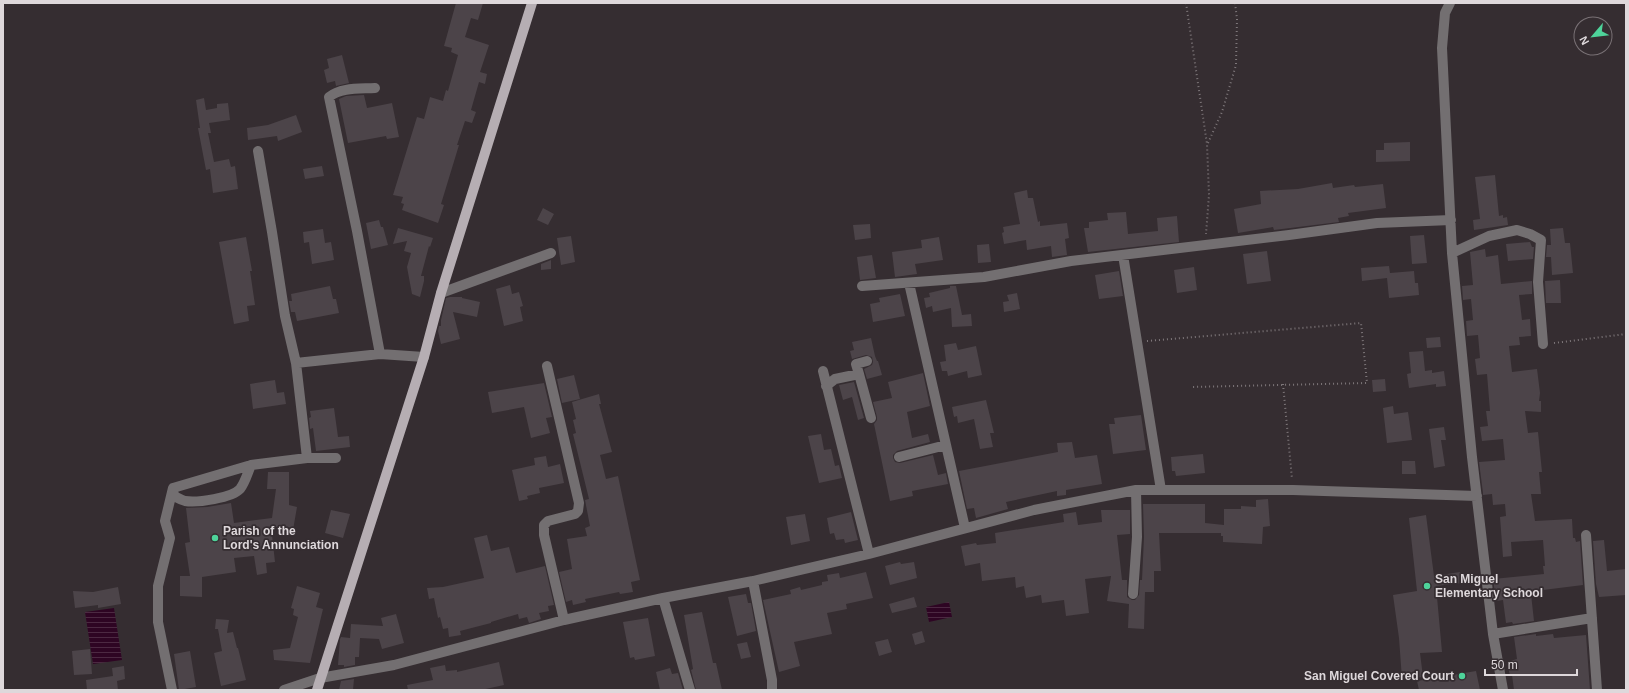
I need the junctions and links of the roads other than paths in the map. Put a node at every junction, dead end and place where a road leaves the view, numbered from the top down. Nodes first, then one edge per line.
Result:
1 (532, 3) edge
2 (1450, 3) edge
3 (375, 88) dead end
4 (258, 151) dead end
5 (1451, 220) junction
6 (551, 253) dead end
7 (1452, 253) junction
8 (1123, 255) junction
9 (909, 283) junction
10 (862, 286) dead end
11 (441, 293) junction
12 (1543, 344) road end
13 (380, 354) junction
14 (424, 357) junction
15 (866, 361) dead end
16 (296, 363) junction
17 (547, 366) dead end
18 (823, 371) dead end
19 (859, 374) junction
20 (826, 386) junction
21 (871, 418) dead end
22 (946, 445) junction
23 (899, 457) dead end
24 (307, 458) junction
25 (336, 458) dead end
26 (251, 465) junction
27 (173, 488) junction
28 (1136, 490) junction
29 (1161, 490) junction
30 (1477, 496) junction
31 (965, 528) junction
32 (1586, 535) dead end
33 (869, 554) junction
34 (753, 581) junction
35 (1134, 594) dead end
36 (663, 598) junction
37 (1592, 618) junction
38 (564, 620) junction
39 (1493, 634) junction
40 (320, 678) junction
41 (172, 690) edge
42 (284, 690) edge
43 (317, 690) edge
44 (690, 690) edge
45 (772, 690) edge
46 (1503, 690) edge
47 (1597, 690) edge

1 - 11 main road
2 - 5 street
3 - 13 street
4 - 16 street
5 - 7 street
5 - 8 street
6 - 11 street
7 - 12 street
7 - 30 street
8 - 9 street
8 - 29 street
9 - 10 street
9 - 22 street
11 - 14 main road
13 - 14 street
13 - 16 street
14 - 40 main road
15 - 19 street
16 - 24 street
17 - 38 street
18 - 20 street
19 - 20 street
19 - 21 street
20 - 33 street
22 - 23 street
22 - 31 street
24 - 25 street
24 - 26 street
26 - 27 street
26 - 27 street
27 - 41 street
28 - 29 street
28 - 31 street
28 - 35 street
29 - 30 street
30 - 39 street
31 - 33 street
32 - 37 street
33 - 34 street
34 - 36 street
34 - 45 street
36 - 38 street
36 - 44 street
37 - 39 street
37 - 47 street
38 - 40 street
39 - 46 street
40 - 42 street
40 - 43 main road

